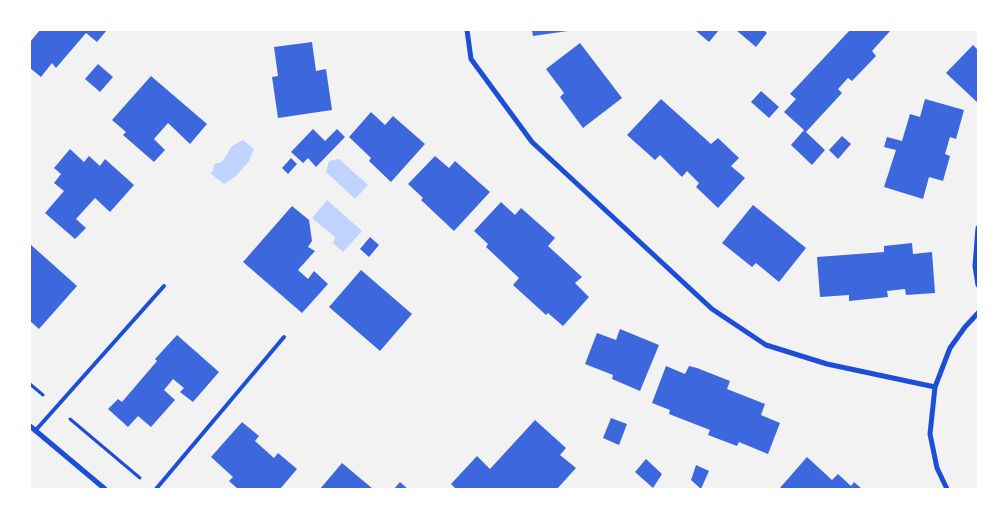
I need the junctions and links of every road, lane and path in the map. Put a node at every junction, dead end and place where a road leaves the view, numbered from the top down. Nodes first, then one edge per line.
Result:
1 (466, 30) edge
2 (978, 228) edge
3 (978, 285) edge
4 (164, 286) dead end
5 (978, 313) edge
6 (284, 337) dead end
7 (30, 384) edge
8 (936, 387) junction
9 (56, 407) junction
10 (30, 426) edge
11 (35, 431) junction
12 (147, 483) dead end
13 (105, 489) edge
14 (156, 489) edge
15 (948, 489) edge

1 - 8 street
2 - 3 street
4 - 9 lane
5 - 8 street
6 - 14 lane
7 - 9 path
8 - 15 street
9 - 11 lane
9 - 12 path
10 - 11 street
11 - 13 street

